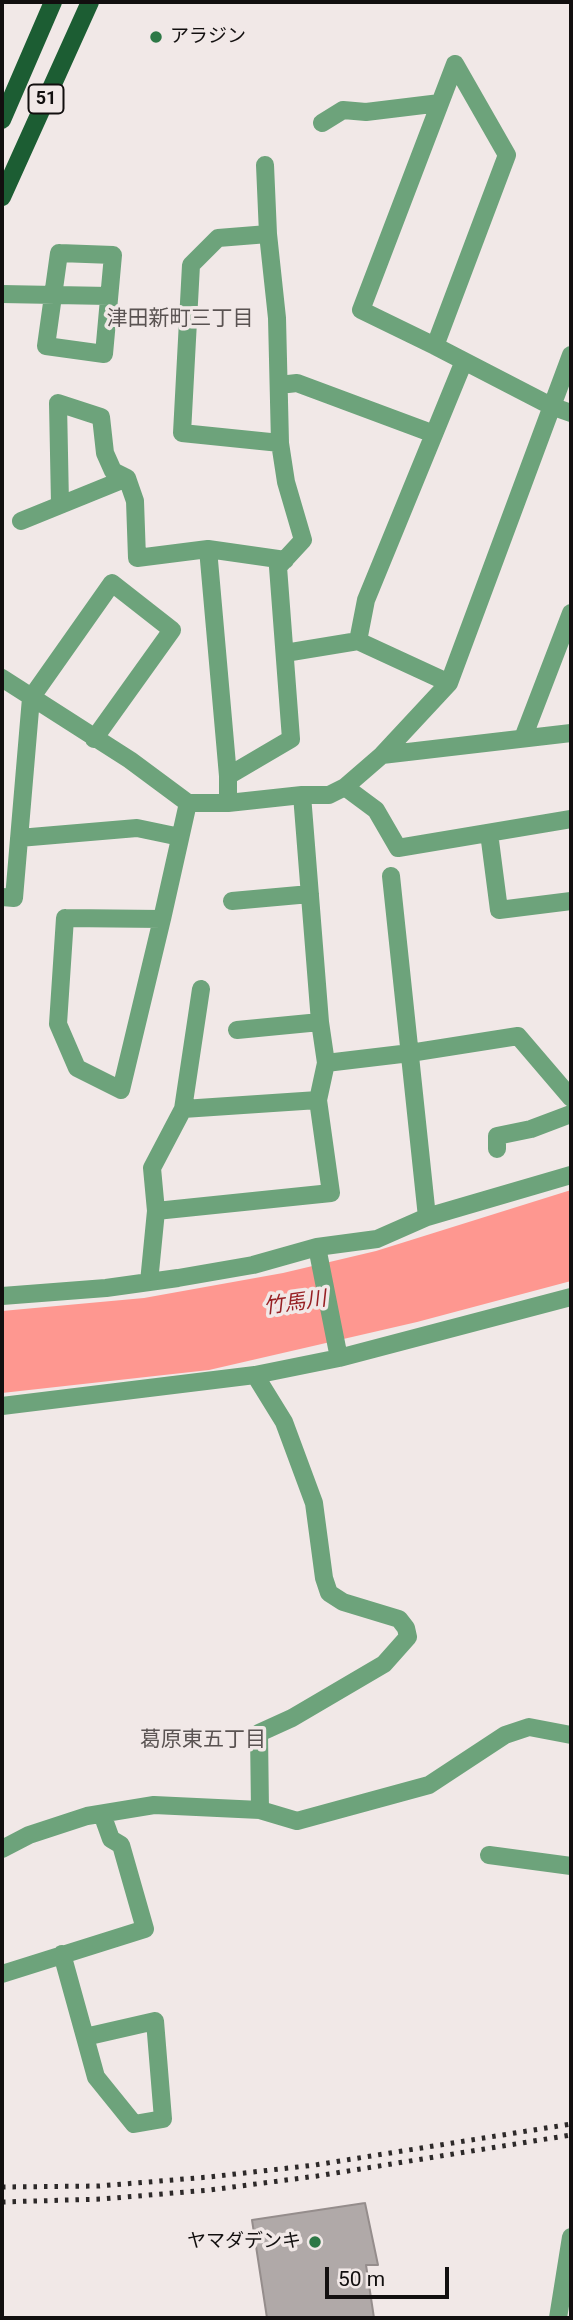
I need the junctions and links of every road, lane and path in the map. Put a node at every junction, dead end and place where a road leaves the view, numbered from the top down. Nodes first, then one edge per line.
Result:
1 (52, 2) edge
2 (90, 2) edge
3 (440, 103) junction
4 (2, 120) edge
5 (322, 123) dead end
6 (265, 165) dead end
7 (2, 197) edge
8 (268, 234) junction
9 (2, 294) edge
10 (54, 295) junction
11 (109, 296) junction
12 (435, 346) junction
13 (571, 355) edge
14 (464, 361) junction
15 (279, 385) junction
16 (551, 406) junction
17 (571, 413) edge
18 (434, 434) junction
19 (280, 443) junction
20 (127, 478) junction
21 (60, 504) junction
22 (21, 521) dead end
23 (208, 549) junction
24 (285, 560) junction
25 (571, 613) edge
26 (358, 641) junction
27 (285, 653) junction
28 (2, 678) edge
29 (449, 683) junction
30 (31, 698) junction
31 (571, 733) edge
32 (523, 738) junction
33 (94, 739) junction
34 (382, 755) junction
35 (228, 776) junction
36 (345, 788) junction
37 (302, 795) junction
38 (188, 803) junction
39 (228, 803) junction
40 (571, 818) edge
41 (489, 833) junction
42 (180, 836) junction
43 (19, 838) junction
44 (391, 876) dead end
45 (310, 894) junction
46 (2, 897) edge
47 (232, 901) dead end
48 (571, 901) edge
49 (162, 919) junction
50 (201, 989) dead end
51 (320, 1022) junction
52 (237, 1030) dead end
53 (410, 1053) junction
54 (326, 1063) junction
55 (571, 1098) edge
56 (318, 1100) junction
57 (183, 1109) junction
58 (571, 1114) edge
59 (497, 1149) dead end
60 (571, 1175) edge
61 (156, 1211) junction
62 (427, 1217) junction
63 (317, 1247) junction
64 (149, 1282) junction
65 (2, 1296) edge
66 (571, 1297) edge
67 (339, 1358) junction
68 (254, 1375) junction
69 (2, 1406) edge
70 (571, 1735) edge
71 (260, 1810) junction
72 (102, 1814) junction
73 (2, 1849) edge
74 (489, 1855) dead end
75 (571, 1866) edge
76 (62, 1954) junction
77 (2, 1974) edge
78 (85, 2037) junction
79 (571, 2236) edge
80 (558, 2318) edge

1 - 4 main road, 51
2 - 7 main road, 51
3 - 5 street
3 - 12 street
3 - 12 street
6 - 8 street
8 - 15 street
8 - 19 street
9 - 10 street
10 - 11 street
10 - 11 street
10 - 11 street
12 - 14 street
13 - 16 street
14 - 16 street
14 - 18 street
15 - 18 street
15 - 19 street
16 - 17 street
16 - 29 street
18 - 26 street
19 - 24 street
20 - 21 street
20 - 21 street
20 - 23 street
21 - 22 street
23 - 24 street
23 - 35 street
24 - 27 street
25 - 32 street
26 - 27 street
26 - 29 street
27 - 35 street
28 - 30 street
29 - 34 street
30 - 33 street
30 - 33 street
30 - 43 street
31 - 32 street
32 - 34 street
33 - 38 street
34 - 36 street
35 - 39 street
36 - 37 street
36 - 41 street
37 - 39 street
37 - 45 street
38 - 39 street
38 - 42 street
40 - 41 street
41 - 48 street
42 - 43 street
42 - 49 street
43 - 46 street
44 - 53 street
45 - 47 street
45 - 51 street
49 - 49 street
50 - 57 street
51 - 52 street
51 - 54 street
53 - 54 street
53 - 55 street
53 - 62 street
54 - 56 street
56 - 57 street
56 - 61 street
57 - 61 street
58 - 59 street
60 - 62 street
61 - 64 street
62 - 63 street
63 - 64 street
63 - 67 street
64 - 65 street
66 - 67 street
67 - 68 street
68 - 69 street
68 - 71 street
70 - 71 street
71 - 72 street
72 - 73 street
72 - 76 street
74 - 75 street
76 - 77 street
76 - 78 street
78 - 78 street
79 - 80 street

